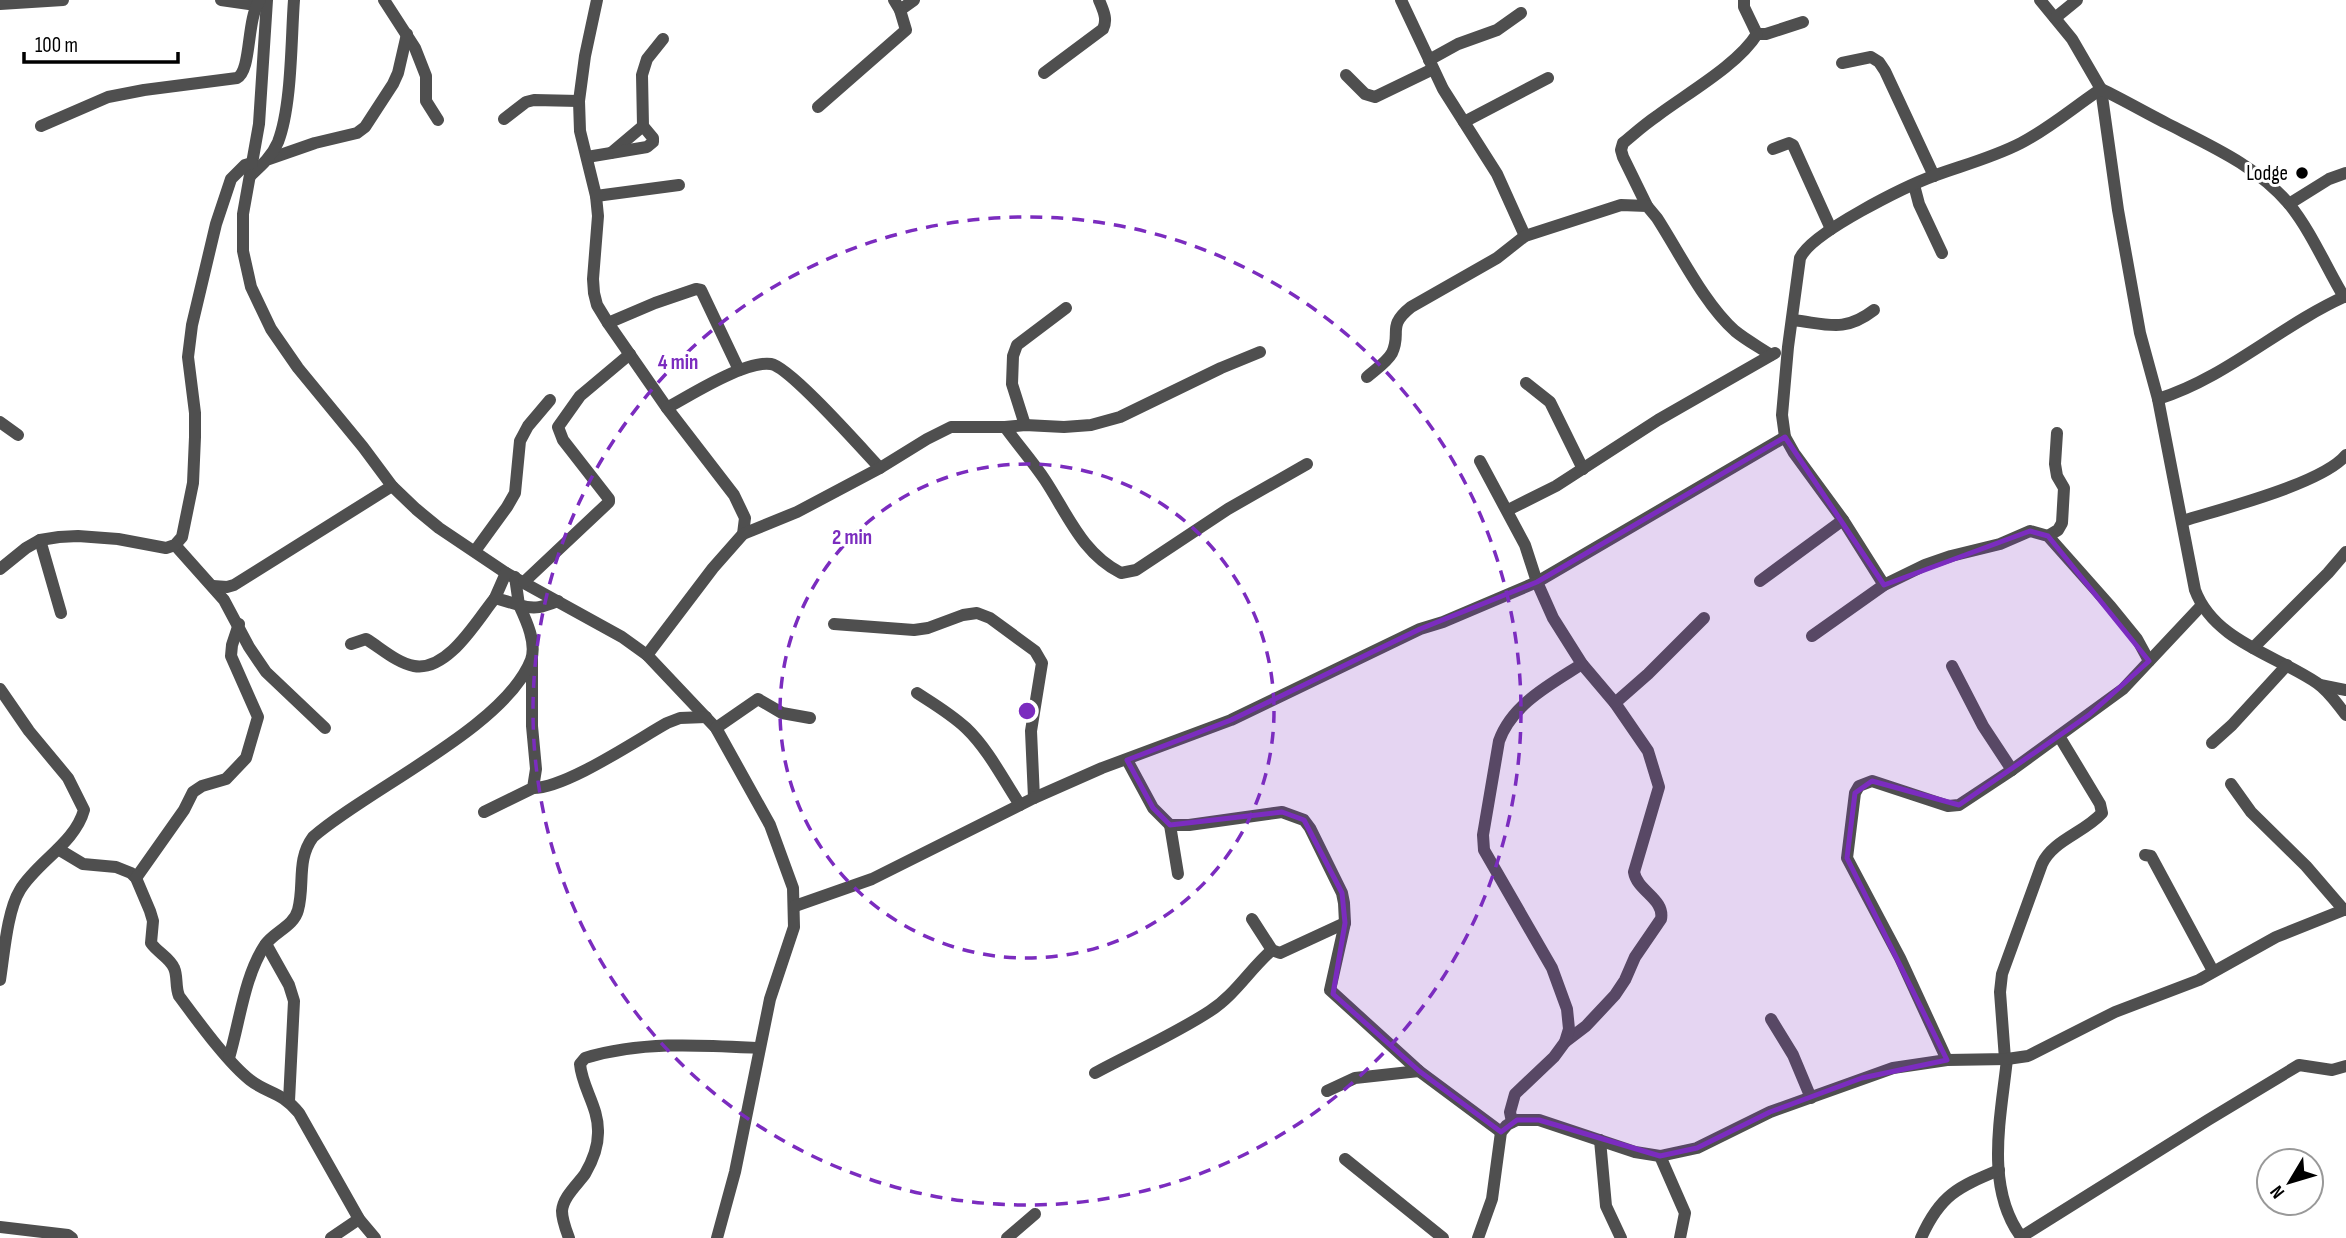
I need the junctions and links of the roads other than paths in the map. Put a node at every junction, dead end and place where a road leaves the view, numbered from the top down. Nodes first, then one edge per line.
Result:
1 (63, 0) edge
2 (221, 0) edge
3 (294, 0) edge
4 (384, 0) edge
5 (597, 0) edge
6 (914, 0) edge
7 (1099, 0) edge
8 (1401, 0) edge
9 (1744, 0) edge
10 (2040, 0) edge
11 (2077, 0) edge
12 (261, 2) edge
13 (0, 4) edge
14 (897, 5) edge
15 (1521, 13) dead end
16 (2055, 18) junction
17 (1803, 22) dead end
18 (407, 34) junction
19 (1757, 34) junction
20 (663, 39) dead end
21 (1842, 63) dead end
22 (1431, 65) junction
23 (1044, 73) dead end
24 (1346, 75) dead end
25 (1548, 78) dead end
26 (2101, 89) junction
27 (579, 101) junction
28 (818, 107) dead end
29 (504, 119) dead end
30 (438, 120) dead end
31 (1464, 122) junction
32 (41, 126) dead end
33 (643, 126) junction
34 (1773, 149) dead end
35 (611, 153) junction
36 (587, 158) junction
37 (268, 159) junction
38 (251, 169) junction
39 (2346, 173) edge
40 (1934, 176) junction
41 (679, 185) dead end
42 (1914, 185) junction
43 (596, 196) junction
44 (2289, 204) junction
45 (1647, 206) junction
46 (1831, 229) junction
47 (1525, 236) junction
48 (1942, 253) dead end
49 (2345, 297) edge
50 (1066, 308) dead end
51 (1874, 310) dead end
52 (1793, 320) junction
53 (608, 323) junction
54 (1788, 347) junction
55 (1260, 352) dead end
56 (630, 354) junction
57 (1771, 355) junction
58 (739, 370) junction
59 (1367, 377) dead end
60 (1526, 383) dead end
61 (2158, 399) junction
62 (550, 400) dead end
63 (667, 408) junction
64 (0, 422) edge
65 (1025, 425) junction
66 (1005, 428) junction
67 (2057, 433) dead end
68 (18, 435) dead end
69 (1785, 437) junction
70 (2346, 455) edge
71 (1480, 461) dead end
72 (1307, 464) dead end
73 (880, 468) junction
74 (1583, 469) junction
75 (392, 486) junction
76 (1508, 510) junction
77 (1843, 520) junction
78 (2183, 521) junction
79 (743, 534) junction
80 (2048, 536) junction
81 (40, 540) junction
82 (175, 545) junction
83 (475, 551) junction
84 (2346, 552) edge
85 (0, 569) edge
86 (515, 577) junction
87 (1760, 581) dead end
88 (1537, 582) junction
89 (1884, 585) junction
90 (213, 586) junction
91 (495, 598) junction
92 (558, 601) junction
93 (519, 605) junction
94 (2201, 606) junction
95 (61, 613) dead end
96 (1704, 618) dead end
97 (239, 624) junction
98 (834, 624) dead end
99 (1812, 636) dead end
100 (351, 644) dead end
101 (2253, 648) junction
102 (647, 655) junction
103 (532, 658) junction
104 (2150, 661) junction
105 (1581, 664) junction
106 (2287, 665) junction
107 (1952, 666) dead end
108 (2320, 685) junction
109 (0, 689) edge
110 (2346, 690) edge
111 (917, 693) dead end
112 (1615, 703) junction
113 (2346, 715) edge
114 (706, 717) junction
115 (810, 718) dead end
116 (325, 728) dead end
117 (716, 728) junction
118 (2059, 736) junction
119 (2212, 743) dead end
120 (1127, 760) junction
121 (2012, 770) junction
122 (2231, 784) dead end
123 (533, 788) junction
124 (1034, 798) junction
125 (1020, 805) junction
126 (484, 812) dead end
127 (1170, 825) junction
128 (58, 849) junction
129 (2145, 855) dead end
130 (1178, 874) dead end
131 (136, 878) junction
132 (794, 906) junction
133 (2345, 910) edge
134 (1252, 919) dead end
135 (1345, 923) junction
136 (266, 944) junction
137 (1272, 950) junction
138 (2213, 971) junction
139 (0, 980) edge
140 (1772, 1019) dead end
141 (1565, 1042) junction
142 (759, 1048) junction
143 (229, 1058) junction
144 (2006, 1059) junction
145 (1947, 1060) junction
146 (2346, 1066) edge
147 (1419, 1071) junction
148 (1095, 1073) dead end
149 (1327, 1091) dead end
150 (1811, 1098) junction
151 (289, 1101) junction
152 (1512, 1122) junction
153 (1501, 1132) junction
154 (1600, 1140) junction
155 (1660, 1156) junction
156 (1345, 1159) dead end
157 (1999, 1170) junction
158 (1035, 1214) dead end
159 (359, 1219) junction
160 (0, 1227) edge
161 (72, 1238) edge
162 (331, 1238) edge
163 (375, 1238) edge
164 (569, 1238) edge
165 (717, 1238) edge
166 (1007, 1238) edge
167 (1443, 1238) edge
168 (1478, 1238) edge
169 (1621, 1238) edge
170 (1679, 1238) edge
171 (1921, 1238) edge
172 (2021, 1238) edge

1 - 13 street
2 - 12 street
3 - 37 street
4 - 18 street
5 - 27 street
6 - 14 street
7 - 23 street
8 - 22 street
9 - 19 street
10 - 16 street
11 - 16 street
12 - 32 street
12 - 38 street
14 - 28 street
15 - 22 street
16 - 26 street
17 - 19 street
18 - 30 street
18 - 37 street
19 - 45 street
20 - 33 street
21 - 40 street
22 - 24 street
22 - 31 street
25 - 31 street
26 - 40 street
26 - 44 street
26 - 61 street
27 - 29 street
27 - 36 street
31 - 47 street
33 - 35 street
33 - 35 street
34 - 46 street
35 - 36 street
36 - 43 street
37 - 38 street
38 - 75 street
38 - 82 street
39 - 44 street
40 - 42 street
41 - 43 street
42 - 46 street
42 - 48 street
43 - 53 street
44 - 49 street
45 - 47 street
45 - 57 street
46 - 52 street
47 - 59 street
49 - 61 street
50 - 65 street
51 - 52 street
52 - 54 street
53 - 56 street
53 - 58 street
54 - 57 street
54 - 69 street
55 - 65 street
56 - 63 street
56 - 86 street
57 - 74 street
58 - 63 street
58 - 73 street
60 - 74 street
61 - 78 street
62 - 83 street
63 - 79 street
64 - 68 street
65 - 66 street
66 - 72 street
66 - 73 street
67 - 80 street
69 - 77 street
69 - 88 street
70 - 78 street
71 - 76 street
73 - 79 street
74 - 76 street
75 - 83 street
75 - 90 street
76 - 88 street
77 - 87 street
77 - 89 street
78 - 94 street
79 - 102 street
80 - 89 street
80 - 104 street
81 - 82 street
81 - 85 street
81 - 95 street
82 - 90 street
83 - 86 street
84 - 101 street
86 - 91 street
86 - 92 street
86 - 93 street
88 - 105 street
88 - 120 street
89 - 99 street
90 - 97 street
91 - 93 street
91 - 100 street
92 - 93 street
92 - 102 street
93 - 103 street
94 - 101 street
94 - 104 street
96 - 112 street
97 - 116 street
97 - 131 street
98 - 124 street
101 - 106 street
102 - 114 street
103 - 123 street
103 - 136 street
104 - 118 street
105 - 112 street
105 - 141 street
106 - 108 street
106 - 119 street
107 - 121 street
108 - 110 street
108 - 113 street
109 - 128 street
111 - 125 street
112 - 141 street
114 - 117 street
114 - 123 street
115 - 117 street
117 - 132 street
118 - 121 street
118 - 144 street
120 - 124 street
120 - 127 street
121 - 145 street
122 - 133 street
123 - 126 street
124 - 125 street
125 - 132 street
127 - 130 street
127 - 135 street
128 - 131 street
128 - 139 street
129 - 138 street
131 - 143 street
132 - 142 street
133 - 138 street
134 - 137 street
135 - 137 street
135 - 147 street
136 - 143 street
136 - 151 street
137 - 148 street
138 - 144 street
140 - 150 street
141 - 152 street
142 - 164 street
142 - 165 street
143 - 151 street
144 - 145 street
144 - 157 street
145 - 150 street
146 - 172 street
147 - 149 street
147 - 153 street
150 - 155 street
151 - 159 street
152 - 153 street
152 - 154 street
153 - 168 street
154 - 155 street
154 - 169 street
155 - 170 street
156 - 167 street
157 - 171 street
157 - 172 street
158 - 166 street
159 - 162 street
159 - 163 street
160 - 161 street

